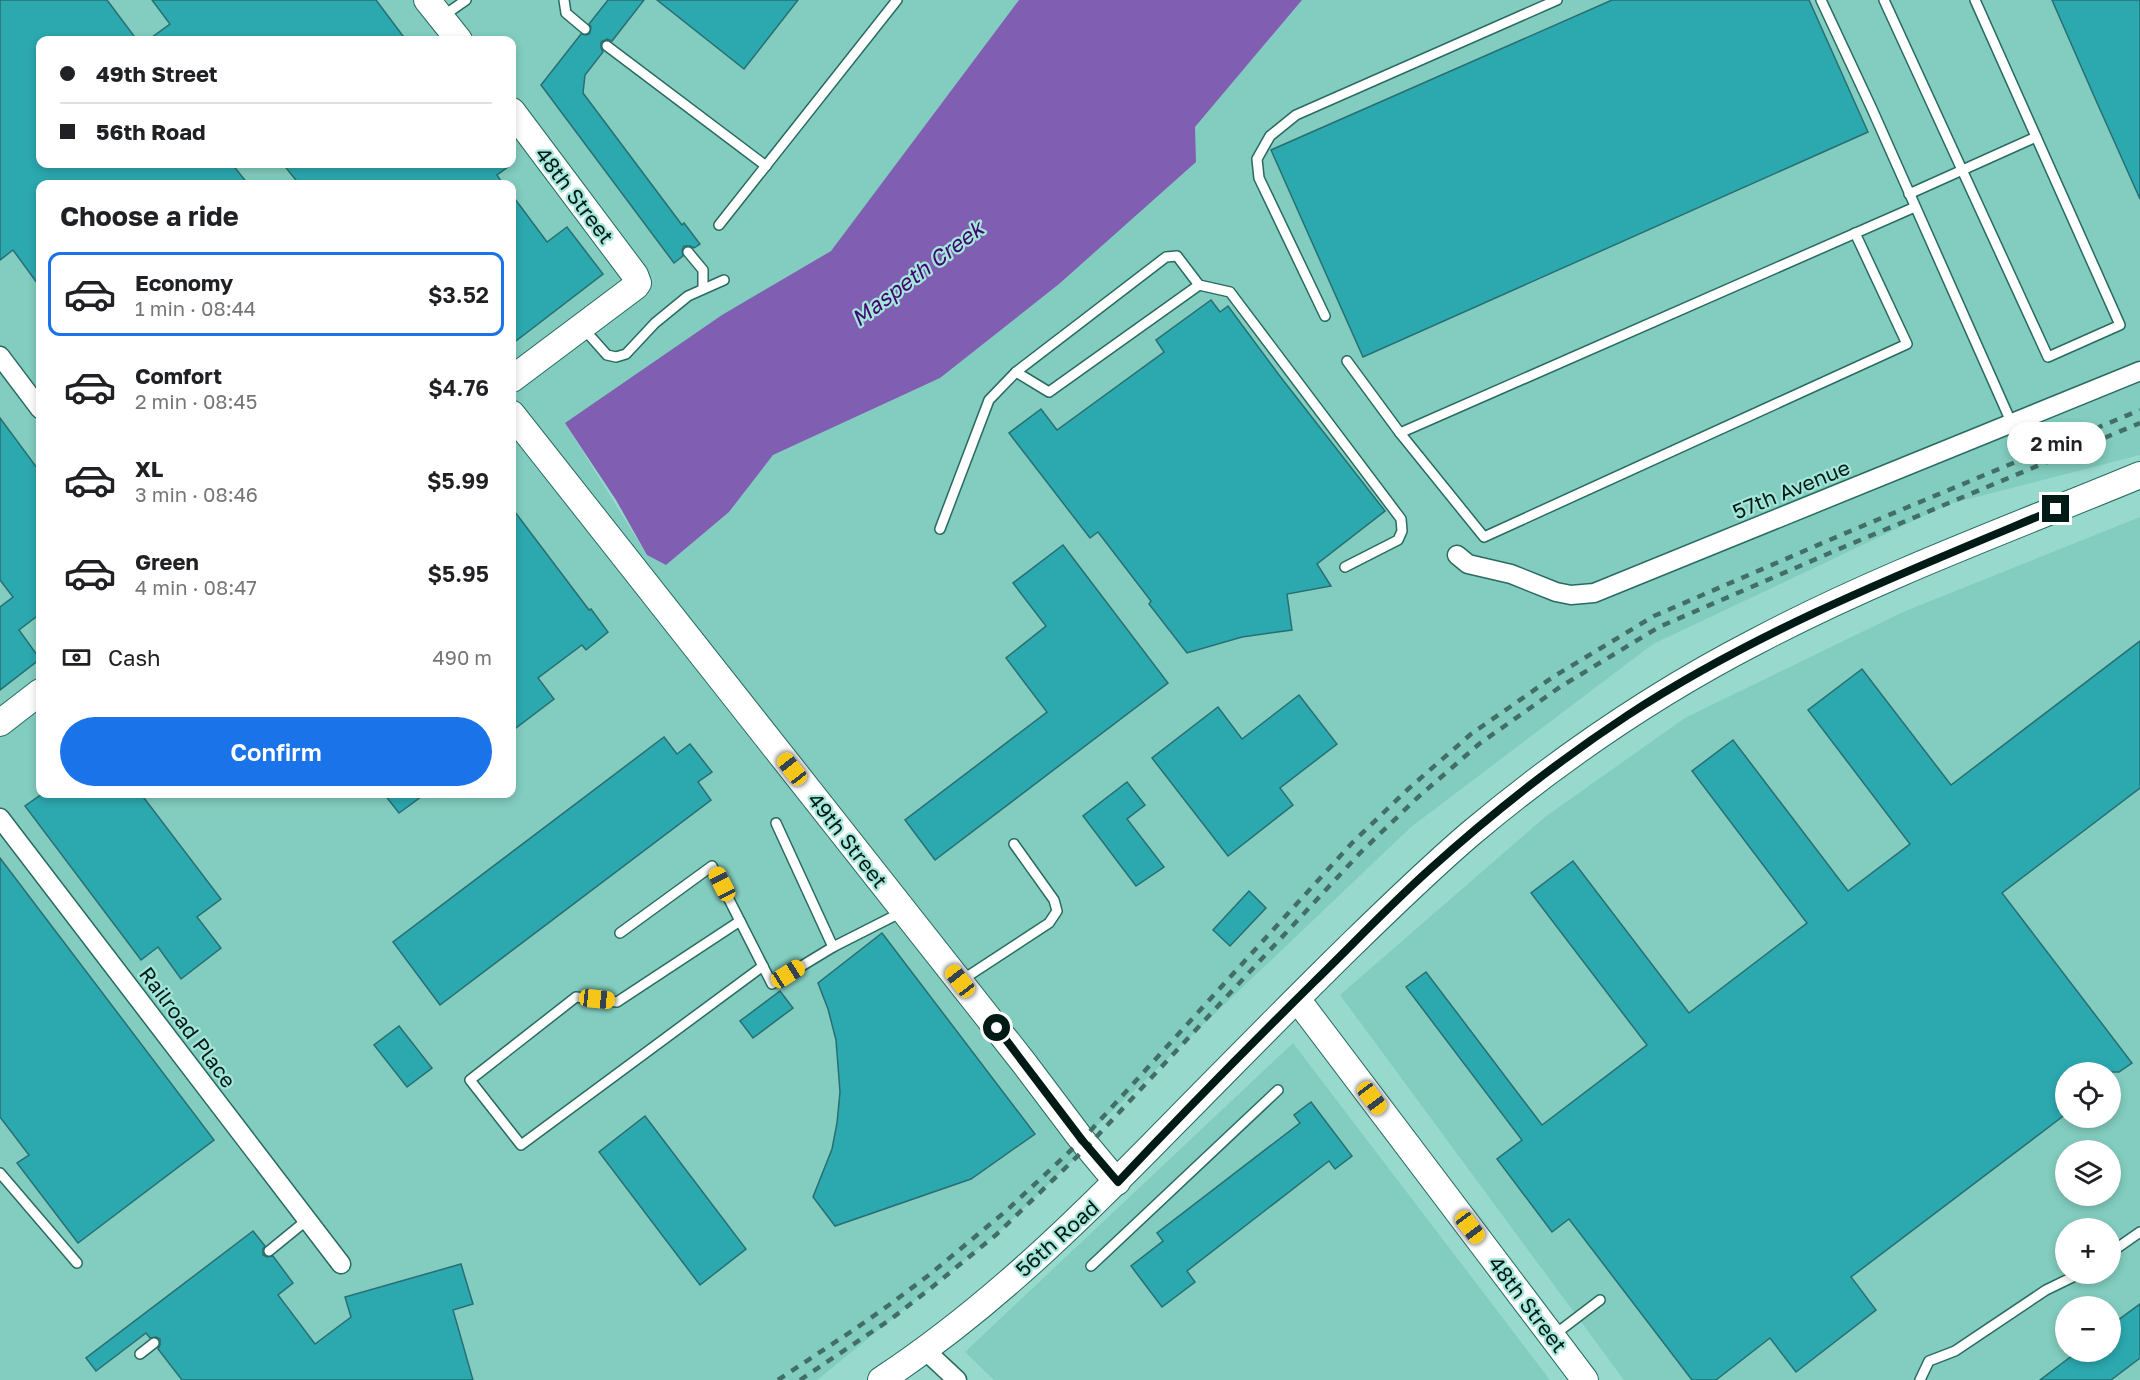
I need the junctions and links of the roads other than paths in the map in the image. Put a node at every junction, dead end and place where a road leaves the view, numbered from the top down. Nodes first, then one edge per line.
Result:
1 (466, 0) edge
2 (564, 0) edge
3 (897, 0) edge
4 (1557, 0) edge
5 (1821, 0) edge
6 (1884, 0) edge
7 (1975, 0) edge
8 (434, 9) edge
9 (585, 29) dead end
10 (456, 36) edge
11 (607, 46) dead end
12 (516, 116) edge
13 (2036, 137) junction
14 (766, 166) junction
15 (1962, 171) junction
16 (1910, 194) junction
17 (1915, 207) junction
18 (719, 225) dead end
19 (1855, 233) junction
20 (688, 252) dead end
21 (724, 280) dead end
22 (1199, 285) junction
23 (703, 288) junction
24 (1325, 316) dead end
25 (582, 327) junction
26 (0, 356) edge
27 (1347, 361) dead end
28 (2140, 371) edge
29 (1016, 372) junction
30 (516, 376) edge
31 (36, 404) edge
32 (516, 419) edge
33 (2012, 424) junction
34 (1400, 433) junction
35 (2140, 475) edge
36 (940, 529) dead end
37 (1457, 555) dead end
38 (1345, 567) dead end
39 (36, 695) edge
40 (0, 723) edge
41 (0, 818) edge
42 (776, 823) dead end
43 (1014, 844) dead end
44 (904, 910) junction
45 (740, 921) junction
46 (620, 933) dead end
47 (833, 947) junction
48 (763, 966) junction
49 (960, 981) junction
50 (1297, 999) junction
51 (1278, 1090) dead end
52 (0, 1173) edge
53 (1118, 1182) junction
54 (307, 1220) junction
55 (2140, 1232) edge
56 (2121, 1245) edge
57 (269, 1251) dead end
58 (77, 1263) dead end
59 (340, 1264) dead end
60 (1091, 1266) dead end
61 (2058, 1284) edge
62 (1600, 1300) dead end
63 (1552, 1336) junction
64 (154, 1343) dead end
65 (926, 1351) junction
66 (140, 1354) dead end
67 (881, 1380) edge
68 (957, 1380) edge
69 (1585, 1380) edge
70 (1920, 1380) edge

1 - 8 lane
2 - 9 lane
3 - 14 lane
4 - 24 lane
5 - 16 lane
6 - 15 lane
7 - 13 lane
8 - 10 main road
11 - 14 lane
12 - 25 main road, 48th Street
13 - 15 lane
13 - 15 lane
14 - 18 lane
15 - 16 lane
16 - 17 lane
17 - 19 lane
17 - 33 lane
19 - 34 lane
19 - 34 lane
20 - 23 lane
21 - 23 lane
22 - 29 lane
22 - 29 lane
22 - 38 lane
23 - 25 lane
25 - 30 main road
26 - 31 street
27 - 34 lane
28 - 33 street, 57th Avenue
29 - 36 lane
32 - 44 main road, 49th Street
33 - 37 street, 57th Avenue
35 - 50 main road, 56th Road
39 - 40 main road
41 - 54 street, Railroad Place
42 - 47 lane
43 - 49 lane
44 - 47 lane
44 - 49 main road, 49th Street
45 - 46 lane
45 - 48 lane
45 - 48 lane
47 - 48 lane
49 - 53 main road, 49th Street
50 - 53 main road, 56th Road
50 - 63 main road, 48th Street
51 - 60 lane
52 - 58 lane
53 - 65 main road, 56th Road
54 - 57 lane
54 - 59 street, Railroad Place
55 - 56 lane
61 - 70 lane
62 - 63 lane
63 - 69 main road, 48th Street
64 - 66 lane
65 - 67 main road, 56th Road
65 - 68 street

